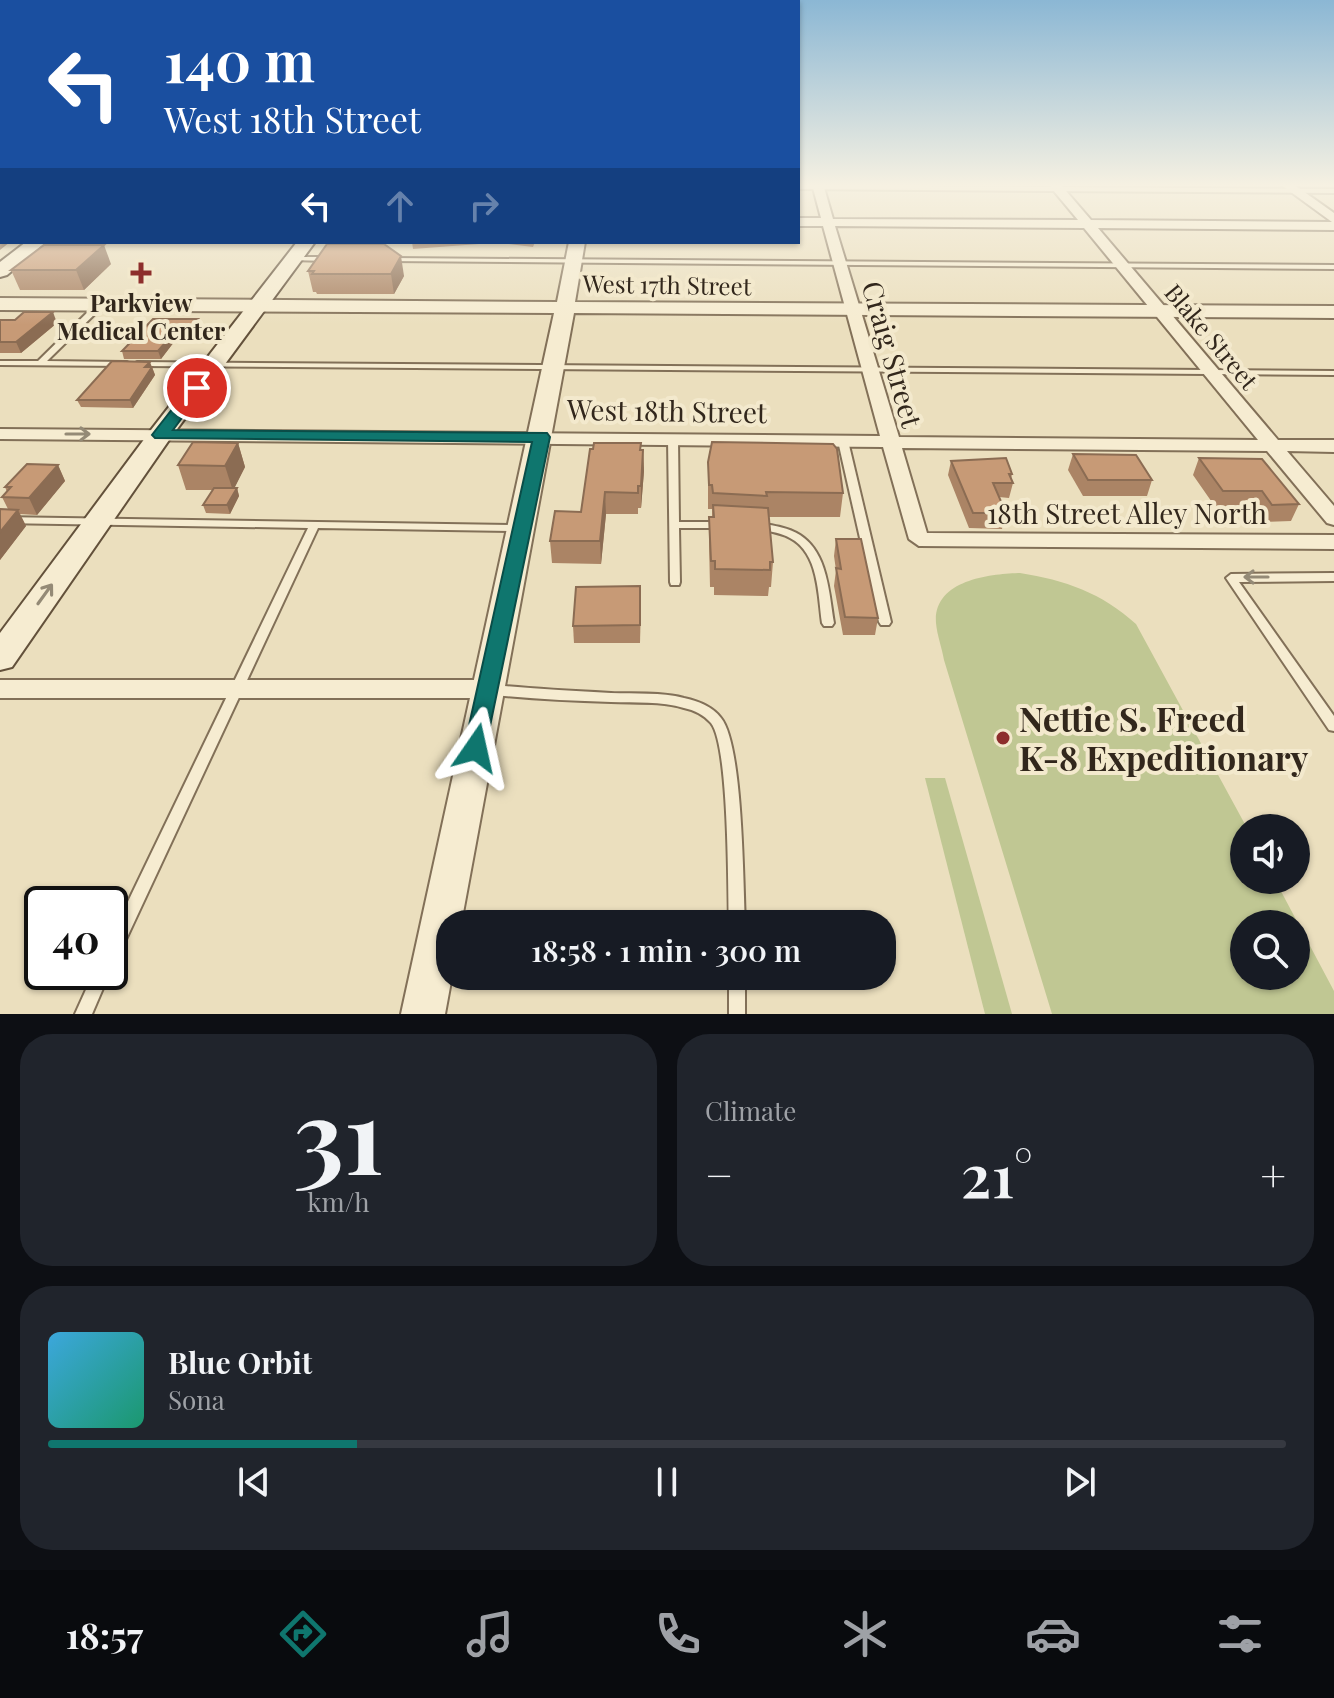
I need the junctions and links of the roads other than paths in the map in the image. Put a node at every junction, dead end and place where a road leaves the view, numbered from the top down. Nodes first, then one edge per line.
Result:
1 (831, 231) edge
2 (1094, 231) edge
3 (34, 244) edge
4 (300, 251) edge
5 (575, 252) edge
6 (330, 259) edge
7 (375, 260) edge
8 (840, 263) junction
9 (1122, 265) junction
10 (4, 266) edge
11 (1334, 267) edge
12 (0, 304) edge
13 (100, 305) junction
14 (258, 307) junction
15 (564, 308) junction
16 (1161, 311) junction
17 (856, 312) junction
18 (1334, 312) edge
19 (0, 363) edge
20 (40, 363) junction
21 (215, 364) junction
22 (554, 366) junction
23 (871, 369) junction
24 (1212, 373) junction
25 (1334, 373) edge
26 (0, 434) edge
27 (160, 435) junction
28 (541, 437) junction
29 (673, 439) junction
30 (843, 441) junction
31 (891, 441) junction
32 (1273, 446) junction
33 (1334, 446) edge
34 (1334, 519) edge
35 (0, 520) edge
36 (98, 520) junction
37 (315, 524) junction
38 (674, 525) junction
39 (728, 525) edge
40 (744, 526) edge
41 (522, 528) junction
42 (919, 539) joint
43 (1334, 542) edge
44 (1334, 577) edge
45 (675, 582) dead end
46 (885, 622) dead end
47 (828, 623) dead end
48 (0, 658) edge
49 (0, 689) edge
50 (234, 689) junction
51 (487, 689) junction
52 (1334, 726) edge
53 (736, 910) edge
54 (128, 917) edge
55 (94, 990) edge
56 (737, 990) edge
57 (83, 1014) edge
58 (423, 1014) edge
59 (737, 1014) edge

1 - 8 street, Craig Street
2 - 9 street, Blake Street
3 - 10 main road
4 - 6 lane
4 - 14 main road
5 - 7 lane
5 - 8 lane
5 - 15 street
8 - 9 lane
8 - 17 street, Craig Street
9 - 11 lane
9 - 16 street, Blake Street
12 - 13 street, West 17th Street
13 - 14 street, West 17th Street
13 - 20 lane
14 - 15 street, West 17th Street
14 - 21 main road
15 - 17 street, West 17th Street
15 - 22 street
16 - 17 street, West 17th Street
16 - 18 street, West 17th Street
16 - 24 street, Blake Street
17 - 23 street, Craig Street
19 - 20 lane
20 - 21 lane
21 - 22 lane
21 - 27 main road
22 - 23 lane
22 - 28 street
23 - 24 lane
23 - 31 street, Craig Street
24 - 25 lane
24 - 32 street, Blake Street
26 -> 27 street, West 18th Street
27 - 28 street, West 18th Street
27 - 36 main road
28 - 29 street, West 18th Street
28 - 41 street
29 - 30 street, West 18th Street
29 - 38 lane
30 - 31 street, West 18th Street
30 - 46 lane
31 - 32 street, West 18th Street
31 - 42 street, Craig Street
32 - 33 street, West 18th Street
32 - 34 street, Blake Street
35 - 36 lane
36 - 37 lane
48 -> 36 main road
37 - 41 lane
37 - 50 lane
38 - 39 lane
38 - 45 lane
40 - 47 lane
41 - 51 street
42 - 43 street, 18th Street Alley North
44 -> 52 lane
49 - 50 street
50 - 51 street
50 - 54 lane
51 - 53 lane
51 - 58 street
55 - 57 lane
56 - 59 lane

